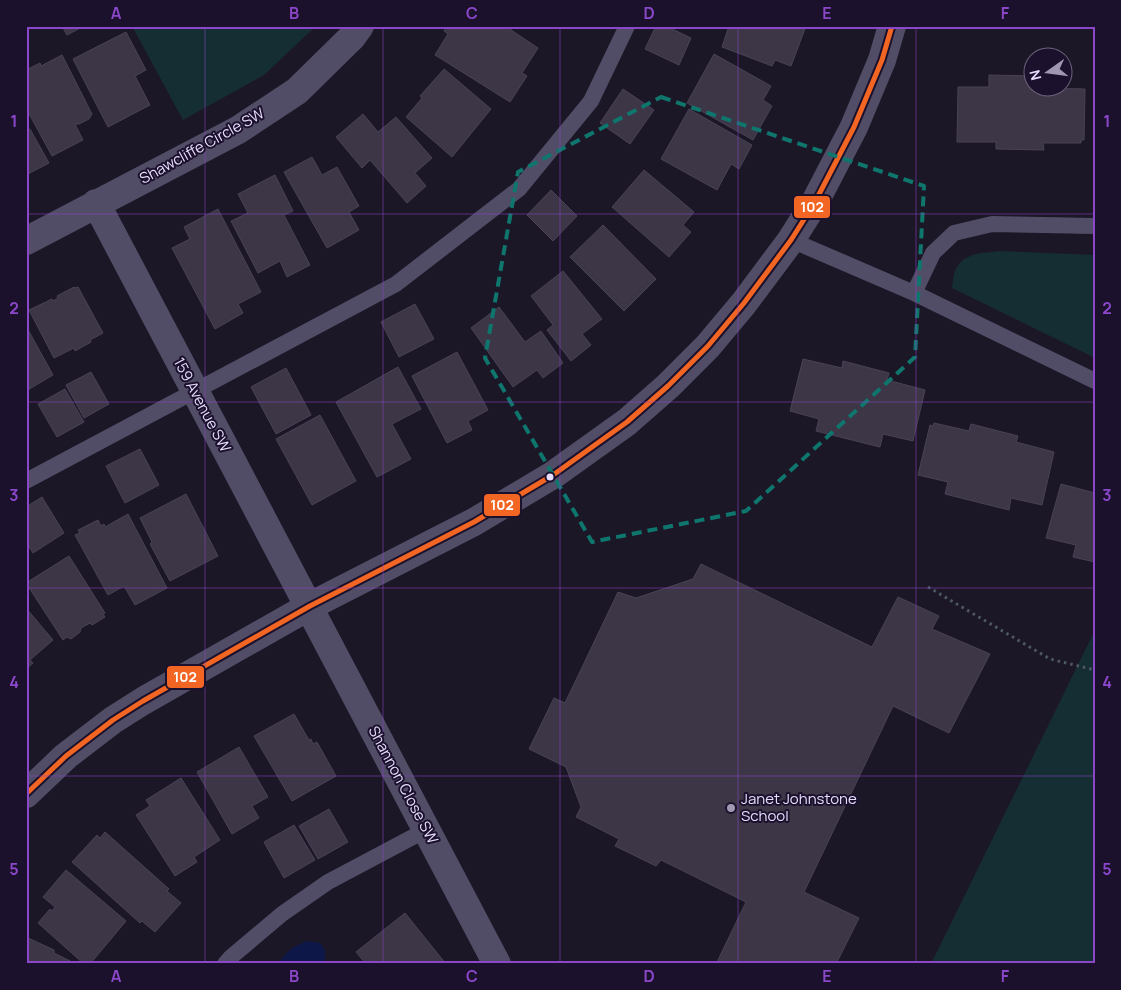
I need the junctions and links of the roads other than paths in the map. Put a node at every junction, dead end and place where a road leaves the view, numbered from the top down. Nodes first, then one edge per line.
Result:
1 (360, 26) edge
2 (627, 26) edge
3 (892, 26) edge
4 (96, 203) junction
5 (1095, 226) edge
6 (791, 240) junction
7 (26, 241) edge
8 (914, 293) junction
9 (1095, 381) edge
10 (194, 392) junction
11 (26, 481) edge
12 (310, 606) junction
13 (26, 794) edge
14 (426, 830) junction
15 (225, 964) edge
16 (497, 964) edge

1 - 4 street, Shawcliffe Circle SW
2 - 10 lane
3 - 6 street
4 - 7 street, Shawcliffe Circle SW
4 - 10 street, 159 Avenue SW
5 - 8 lane
6 - 8 lane
6 - 12 street
8 - 9 lane
10 - 11 lane
10 - 12 street, 159 Avenue SW
12 - 13 street
12 - 14 street, Shannon Close SW
14 - 15 lane
14 - 16 street, Shannon Close SW

